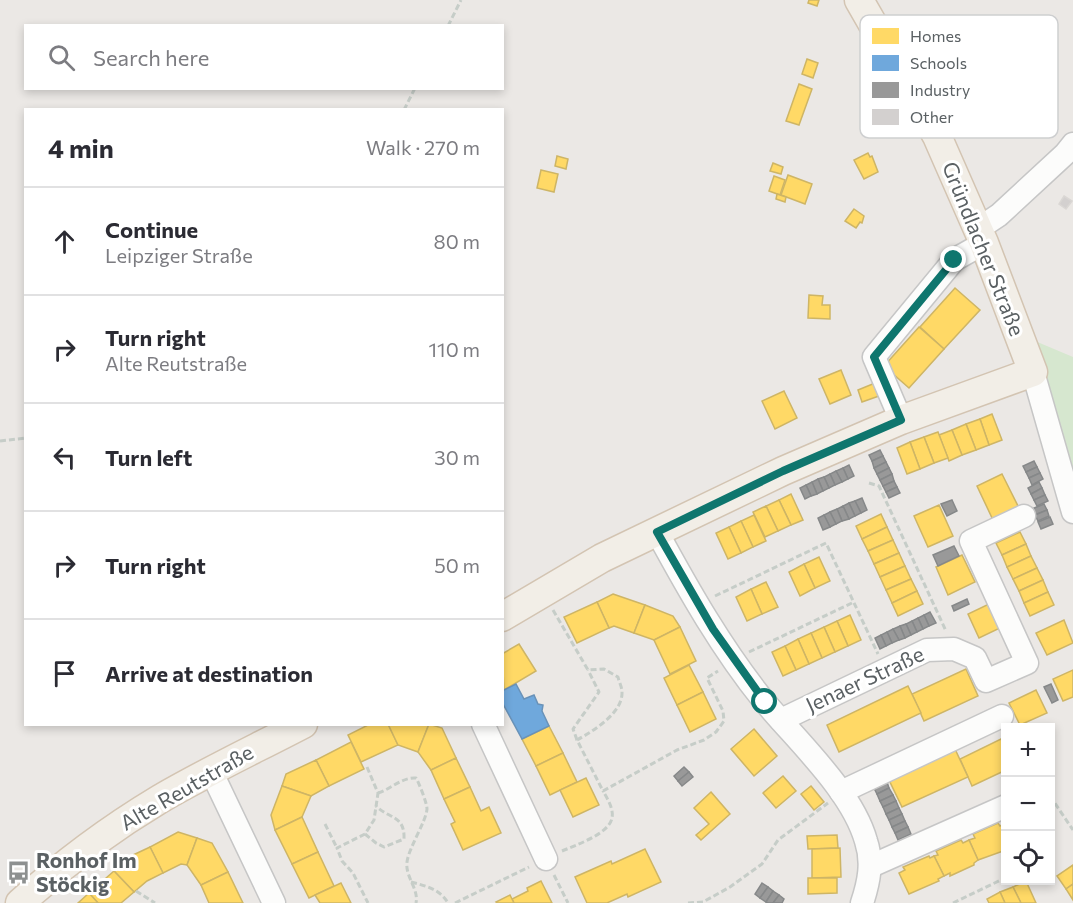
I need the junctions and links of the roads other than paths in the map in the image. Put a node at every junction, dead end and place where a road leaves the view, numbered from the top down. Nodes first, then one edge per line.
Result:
1 (860, 0) edge
2 (868, 15) edge
3 (938, 138) edge
4 (1073, 144) edge
5 (981, 236) junction
6 (1033, 372) junction
7 (901, 420) junction
8 (1073, 512) edge
9 (1024, 516) dead end
10 (657, 532) junction
11 (504, 616) edge
12 (1002, 716) dead end
13 (781, 720) junction
14 (299, 726) edge
15 (484, 726) edge
16 (211, 771) junction
17 (841, 792) junction
18 (1001, 808) edge
19 (546, 859) road end
20 (871, 867) junction
21 (868, 901) edge
22 (20, 903) edge
23 (274, 903) edge

1 - 2 main road, Gründlacher Straße
3 - 5 main road, Gründlacher Straße
4 - 5 street
5 - 6 main road, Gründlacher Straße
5 - 7 street
6 - 7 main road
6 - 8 street, Gründlacher Straße
7 - 10 main road
9 - 13 street, Jenaer Straße
10 - 11 main road
10 - 13 street
12 - 17 street
13 - 17 street
14 - 16 main road, Alte Reutstraße
15 - 19 street
16 - 22 main road, Alte Reutstraße
16 - 23 street
17 - 20 street
18 - 20 street
20 - 21 street

